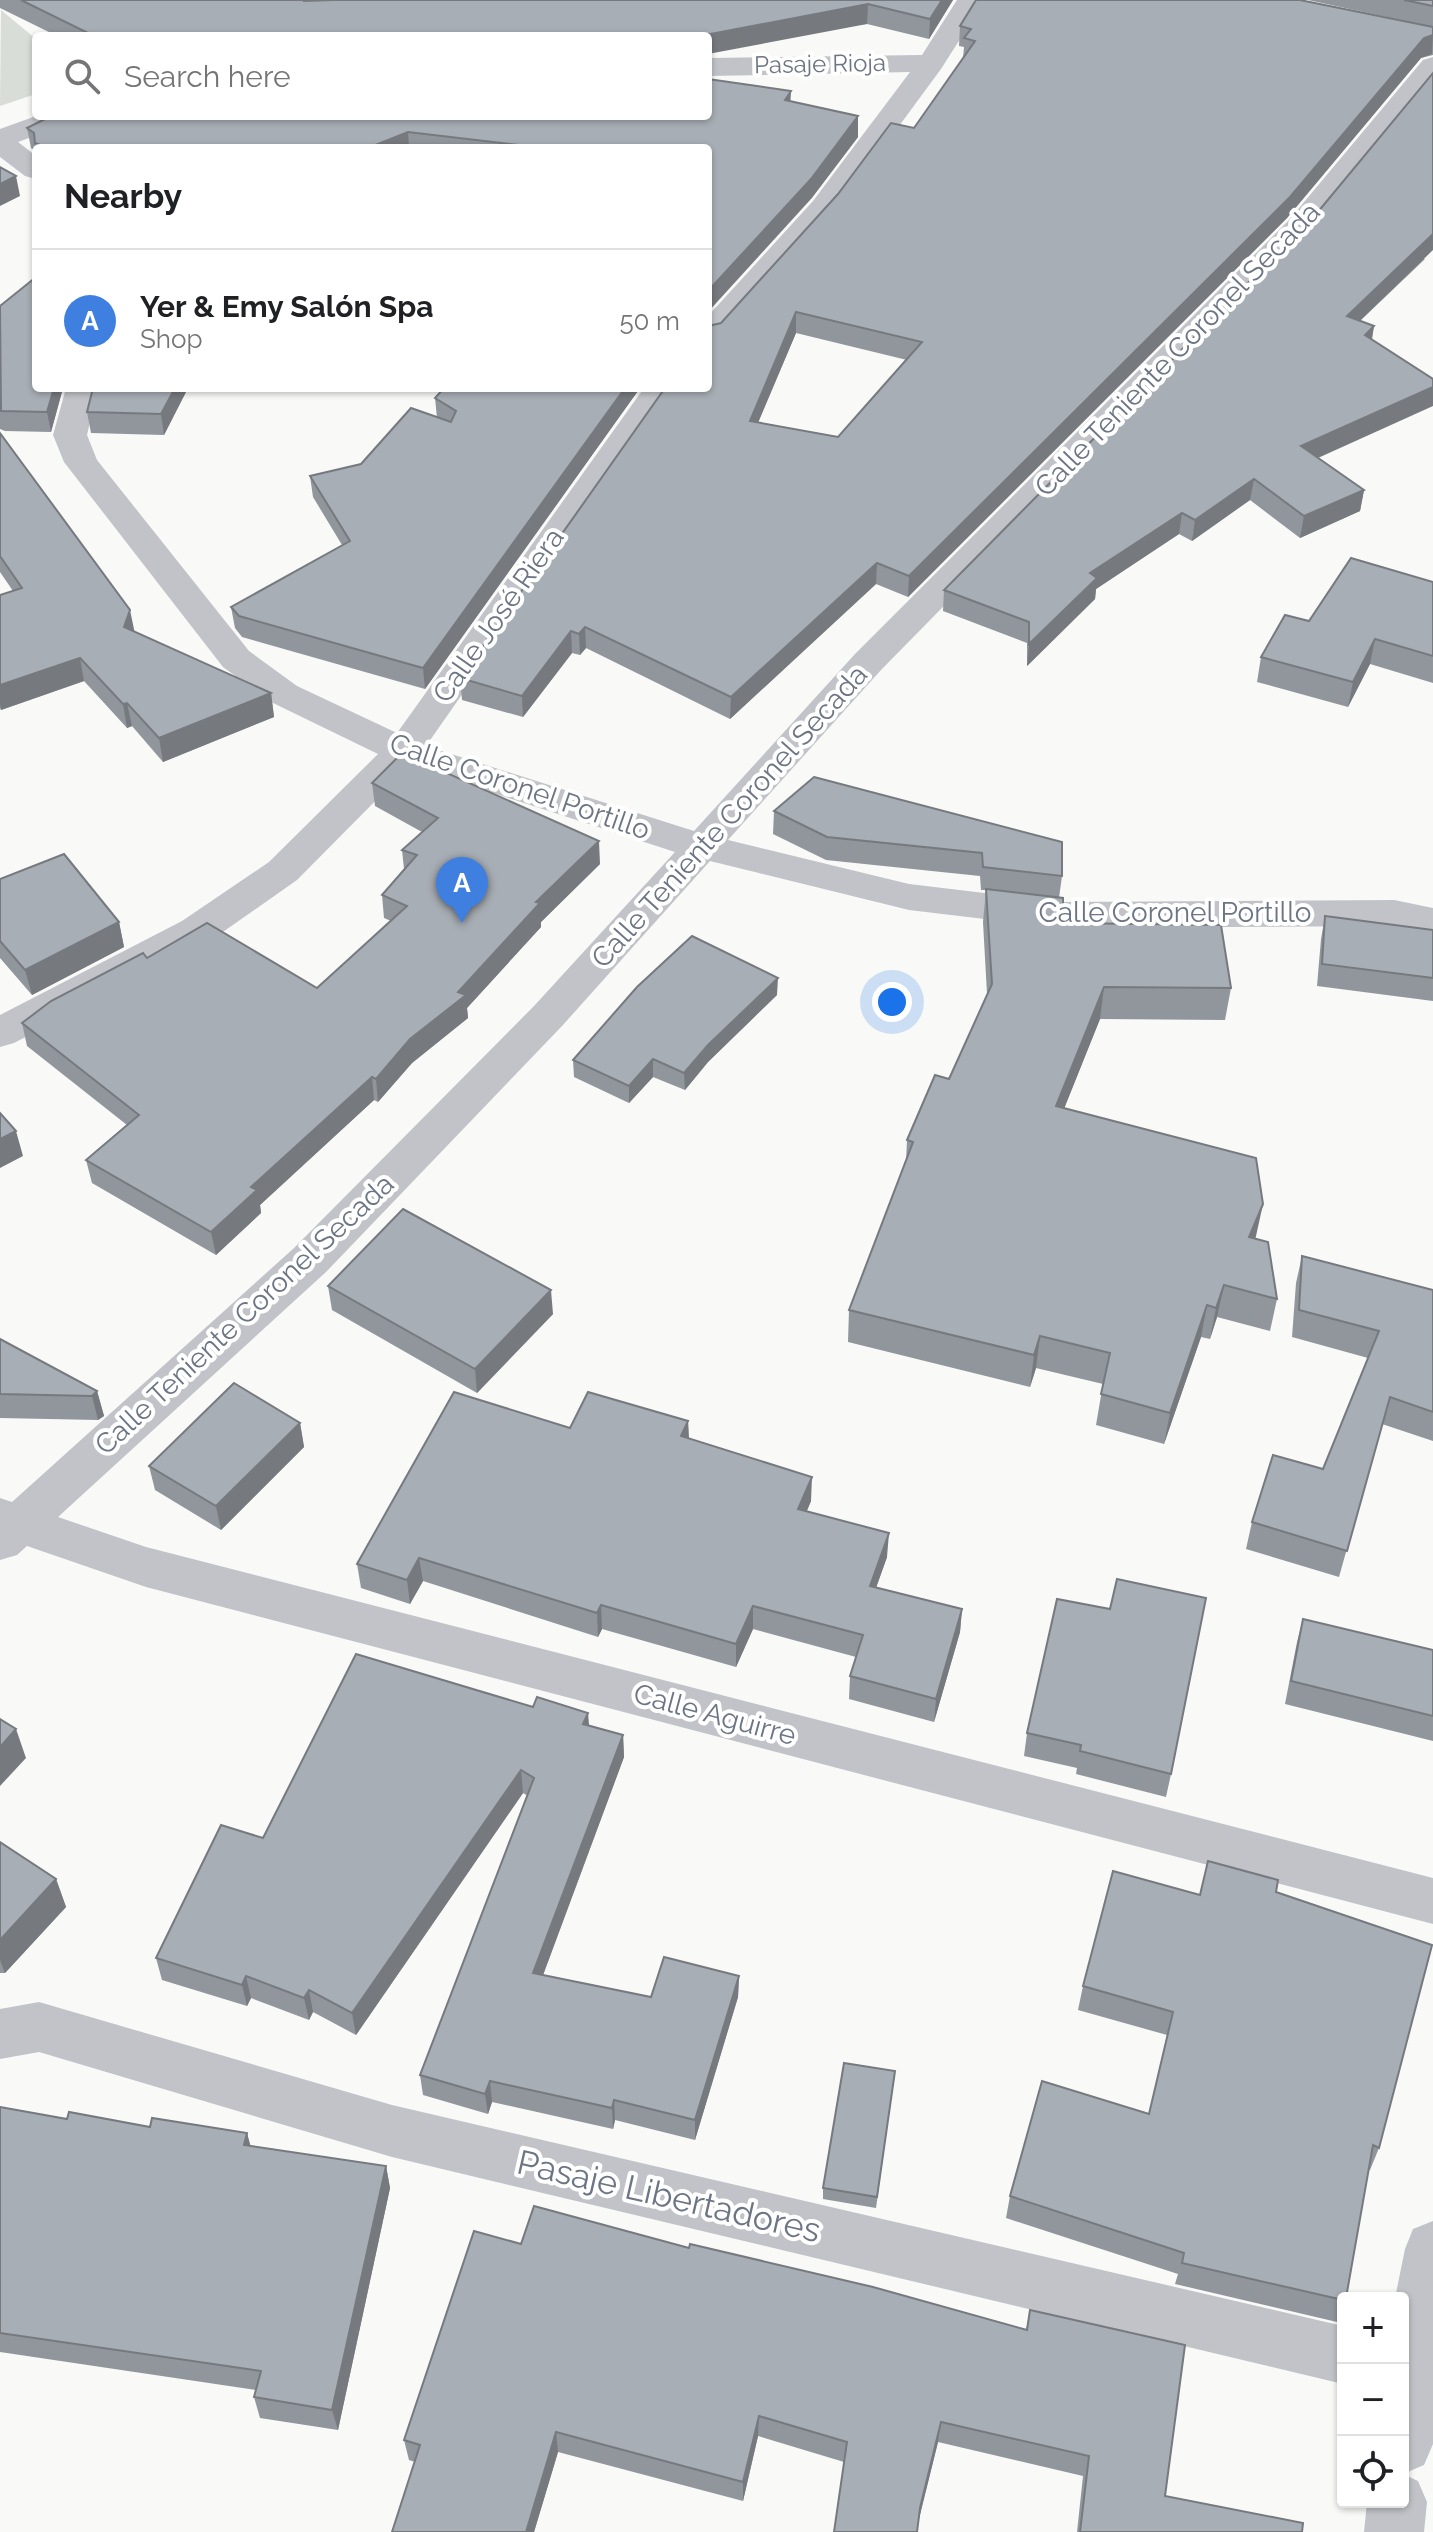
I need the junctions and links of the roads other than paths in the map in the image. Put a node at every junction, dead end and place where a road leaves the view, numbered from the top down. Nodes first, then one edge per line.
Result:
1 (971, 0) edge
2 (931, 63) junction
3 (1433, 66) edge
4 (712, 67) edge
5 (53, 120) edge
6 (0, 141) edge
7 (32, 167) edge
8 (712, 331) edge
9 (81, 392) edge
10 (657, 392) edge
11 (403, 751) junction
12 (699, 846) junction
13 (1433, 921) edge
14 (0, 1033) edge
15 (6, 1527) edge
16 (1433, 1901) edge
17 (0, 2034) edge
18 (1433, 2249) edge
19 (1337, 2354) edge
20 (1408, 2364) edge
21 (1396, 2508) edge
22 (1394, 2532) edge

1 - 2 street
2 - 4 street, Pasaje Rioja
2 - 8 street
3 - 12 street, Calle Teniente Coronel Secada
5 - 6 street
6 - 7 street
9 - 11 street, Calle Coronel Portillo
10 - 11 street, Calle José Riera
11 - 12 street, Calle Coronel Portillo
11 - 14 street, Calle José Riera
12 - 13 street, Calle Coronel Portillo
12 - 15 street, Calle Teniente Coronel Secada
15 - 16 street, Calle Aguirre
17 - 19 street, Pasaje Libertadores
18 - 20 street
21 - 22 street

